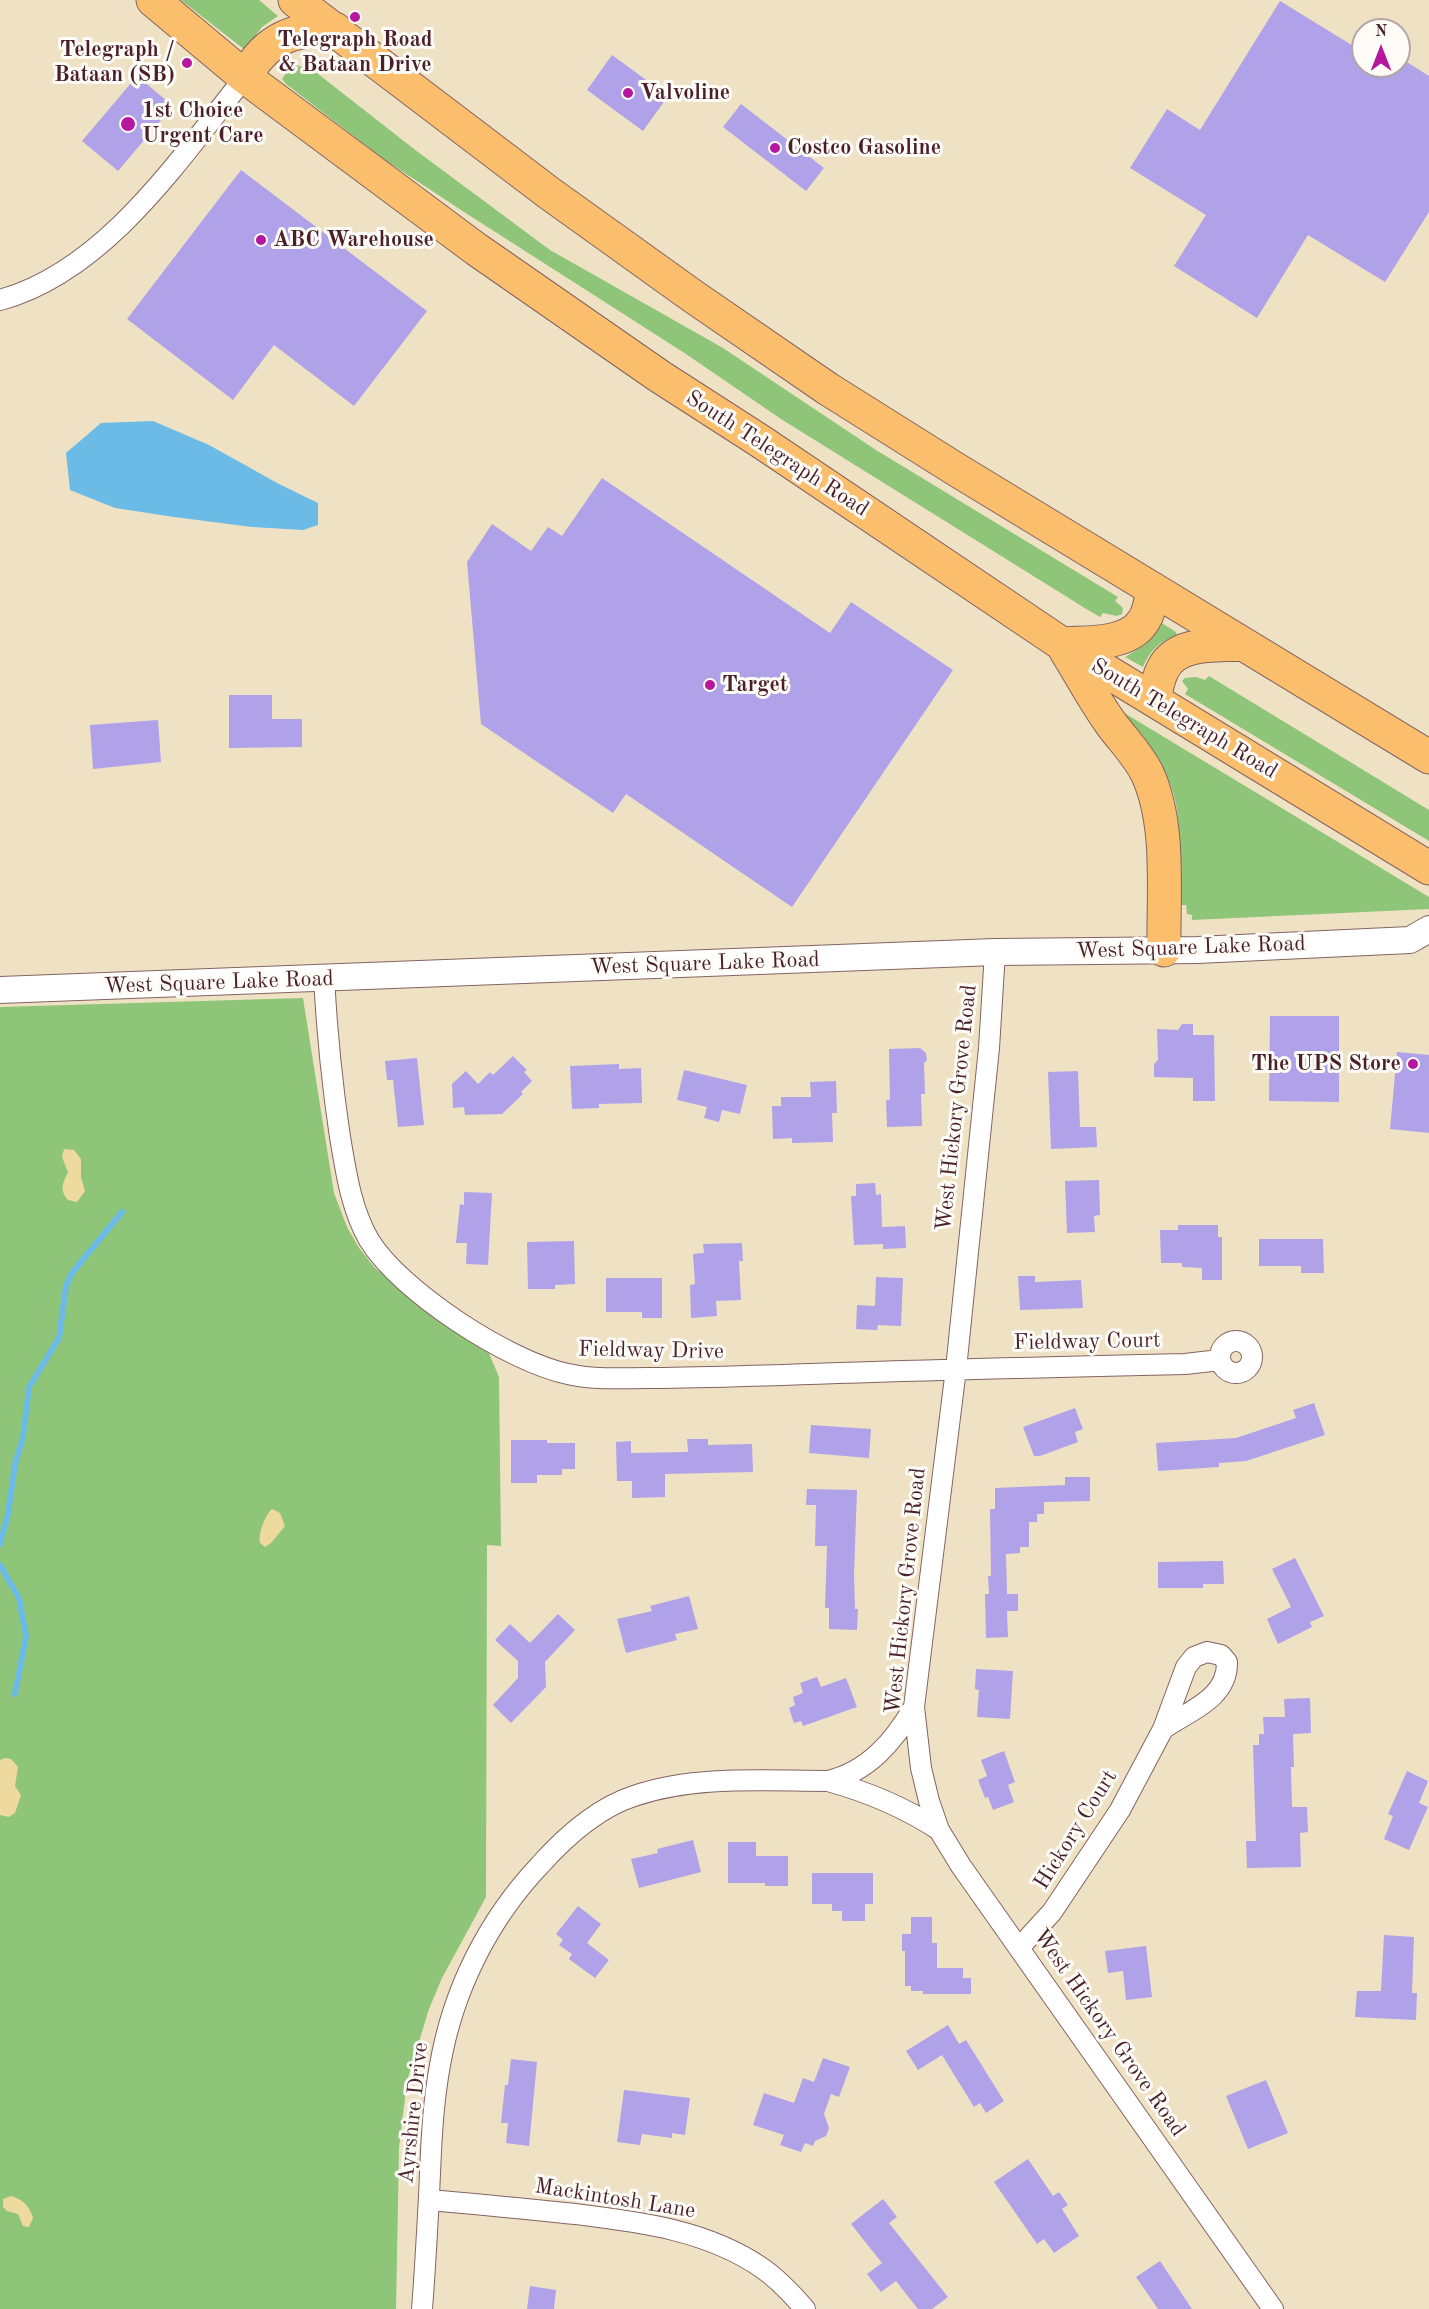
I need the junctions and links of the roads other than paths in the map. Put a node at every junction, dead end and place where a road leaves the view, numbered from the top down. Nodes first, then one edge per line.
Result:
1 (153, 0) edge
2 (295, 0) edge
3 (335, 29) junction
4 (245, 77) junction
5 (0, 300) edge
6 (1153, 589) junction
7 (1243, 644) junction
8 (1062, 645) junction
9 (1154, 700) junction
10 (1429, 757) edge
11 (1429, 868) edge
12 (1423, 941) edge
13 (1164, 950) junction
14 (995, 952) junction
15 (324, 979) junction
16 (0, 990) edge
17 (1220, 1360) dead end
18 (956, 1369) junction
19 (914, 1707) junction
20 (1163, 1729) dead end
21 (828, 1781) junction
22 (939, 1830) junction
23 (1019, 1948) junction
24 (429, 2200) junction
25 (422, 2309) edge
26 (805, 2309) edge
27 (1273, 2309) edge

1 - 4 highway, South Telegraph Road
2 - 3 highway
3 - 4 highway
3 - 6 highway
4 - 5 street
4 - 8 highway, South Telegraph Road
6 - 7 highway
6 - 8 highway
7 - 9 highway
7 - 10 highway
8 - 9 highway, South Telegraph Road
8 - 13 highway
9 - 11 highway, South Telegraph Road
12 - 13 street, West Square Lake Road
13 - 14 street, West Square Lake Road
14 - 15 street, West Square Lake Road
14 - 18 street, West Hickory Grove Road
15 - 16 street, West Square Lake Road
15 - 18 street, Fieldway Drive
17 - 18 street, Fieldway Court
18 - 19 street, West Hickory Grove Road
19 - 21 street, Ayrshire Drive
19 - 22 street, West Hickory Grove Road
20 - 23 street, Hickory Court
21 - 22 street, Ayrshire Drive
21 - 24 street, Ayrshire Drive
22 - 23 street, West Hickory Grove Road
23 - 27 street, West Hickory Grove Road
24 - 25 street, Ayrshire Drive
24 - 26 street, Mackintosh Lane

